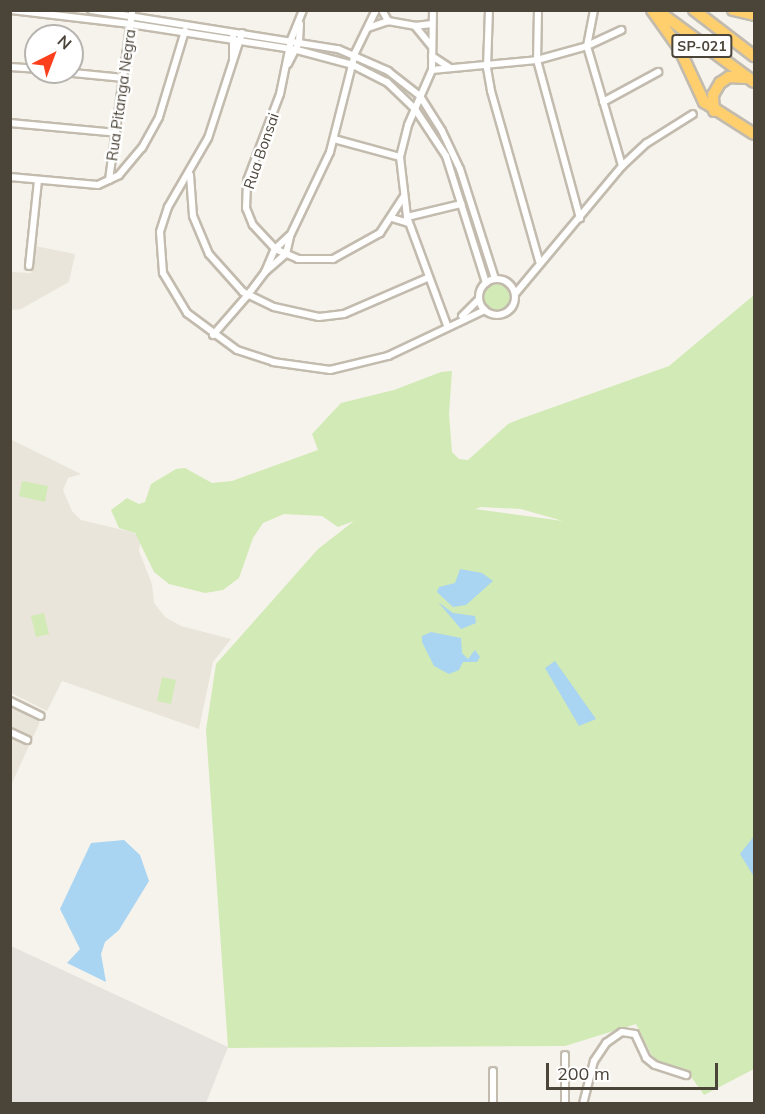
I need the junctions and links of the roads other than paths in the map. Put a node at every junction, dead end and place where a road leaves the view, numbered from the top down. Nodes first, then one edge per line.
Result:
1 (11, 10) edge
2 (91, 10) edge
3 (303, 10) edge
4 (376, 10) edge
5 (382, 10) edge
6 (433, 10) edge
7 (489, 10) edge
8 (538, 10) edge
9 (594, 10) edge
10 (652, 10) edge
11 (657, 10) edge
12 (694, 10) edge
13 (733, 10) edge
14 (100, 11) edge
15 (132, 12) edge
16 (754, 15) edge
17 (99, 20) junction
18 (300, 20) junction
19 (388, 21) junction
20 (186, 23) junction
21 (130, 24) junction
22 (432, 24) junction
23 (415, 26) junction
24 (368, 28) junction
25 (622, 30) dead end
26 (234, 31) junction
27 (184, 32) junction
28 (242, 33) junction
29 (232, 40) junction
30 (291, 40) junction
31 (240, 41) junction
32 (299, 42) junction
33 (431, 46) junction
34 (587, 46) junction
35 (289, 49) junction
36 (297, 50) junction
37 (356, 53) junction
38 (432, 56) junction
39 (754, 56) edge
40 (233, 60) junction
41 (537, 60) junction
42 (353, 64) junction
43 (287, 66) junction
44 (449, 68) junction
45 (487, 68) junction
46 (432, 70) junction
47 (658, 72) dead end
48 (84, 74) edge
49 (124, 78) junction
50 (751, 80) edge
51 (420, 96) junction
52 (603, 102) junction
53 (415, 109) junction
54 (714, 111) junction
55 (693, 114) dead end
56 (10, 123) edge
57 (117, 133) junction
58 (754, 134) edge
59 (334, 139) junction
60 (400, 157) junction
61 (622, 166) junction
62 (190, 175) junction
63 (10, 177) edge
64 (38, 180) junction
65 (109, 180) junction
66 (404, 196) junction
67 (461, 204) junction
68 (392, 218) junction
69 (580, 218) junction
70 (407, 220) junction
71 (290, 236) junction
72 (275, 249) junction
73 (285, 254) junction
74 (539, 261) junction
75 (28, 266) dead end
76 (265, 272) junction
77 (427, 278) junction
78 (525, 278) junction
79 (495, 279) junction
80 (486, 283) junction
81 (508, 283) junction
82 (515, 294) junction
83 (248, 295) junction
84 (479, 299) junction
85 (484, 310) junction
86 (460, 319) junction
87 (447, 325) junction
88 (213, 335) junction
89 (10, 701) edge
90 (41, 716) dead end
91 (10, 732) edge
92 (27, 740) dead end
93 (565, 1055) dead end
94 (493, 1071) dead end
95 (686, 1075) dead end
96 (493, 1104) edge
97 (565, 1104) edge
98 (583, 1104) edge

1 - 17 street
2 - 14 street
3 - 18 street
4 - 24 street
5 - 19 street
6 - 22 street
7 - 45 street
8 - 41 street
9 - 34 street
10 - 54 highway
11 - 50 highway, SP-021
12 - 39 highway, SP-021
13 - 16 highway
14 - 15 street
14 - 17 street
15 - 20 street
15 - 21 street, Rua Pitanga Negra
17 - 21 street
18 - 30 street
18 - 32 street
19 - 23 street
19 - 24 street
20 - 26 street
20 - 27 street
21 - 27 street
21 - 49 street, Rua Pitanga Negra
22 - 23 street
22 - 33 street
23 - 33 street
24 - 37 street
25 - 34 street
26 - 28 street
26 - 29 street
27 - 29 street
27 - 65 street
28 - 30 street
28 - 31 street
29 - 31 street
29 - 40 street
30 - 32 street
30 - 35 street
31 - 35 street
31 - 40 street
32 - 36 street
32 - 37 street
33 - 38 street
34 - 41 street
34 - 52 street
35 - 36 street
35 - 43 street
36 - 42 street
36 - 43 street
37 - 42 street
37 - 51 street
38 - 44 street
38 - 46 street
40 - 62 street
41 - 45 street
41 - 69 street
42 - 53 street
42 - 59 street
43 - 72 street, Rua Bonsai
44 - 45 street
44 - 46 street
45 - 74 street
46 - 51 street
47 - 52 street
48 - 49 street
49 - 57 street, Rua Pitanga Negra
50 - 54 highway
51 - 53 street
51 - 79 street
52 - 61 street
53 - 60 street
53 - 67 street
54 - 58 highway
55 - 61 street
56 - 57 street
57 - 65 street, Rua Pitanga Negra
59 - 60 street
59 - 71 street
60 - 66 street
61 - 69 street
62 - 83 street
62 - 88 street
63 - 64 street
64 - 65 street
64 - 75 street
66 - 68 street, Rua Bonsai
66 - 70 street
67 - 70 street
67 - 80 street
68 - 70 street
68 - 73 street, Rua Bonsai
69 - 74 street
70 - 77 street
71 - 72 street
71 - 73 street
72 - 73 street, Rua Bonsai
72 - 76 street
73 - 76 street
74 - 78 street
76 - 83 street
77 - 83 street
77 - 87 street
78 - 81 street
78 - 82 street
79 - 80 street
79 - 81 street
80 - 84 street
81 - 82 street
82 - 85 street
83 - 88 street
84 - 85 street
84 - 86 street
85 - 86 street
86 - 87 street
87 - 88 street
89 - 90 street
91 - 92 street
93 - 97 street
94 - 96 street
95 - 98 street

